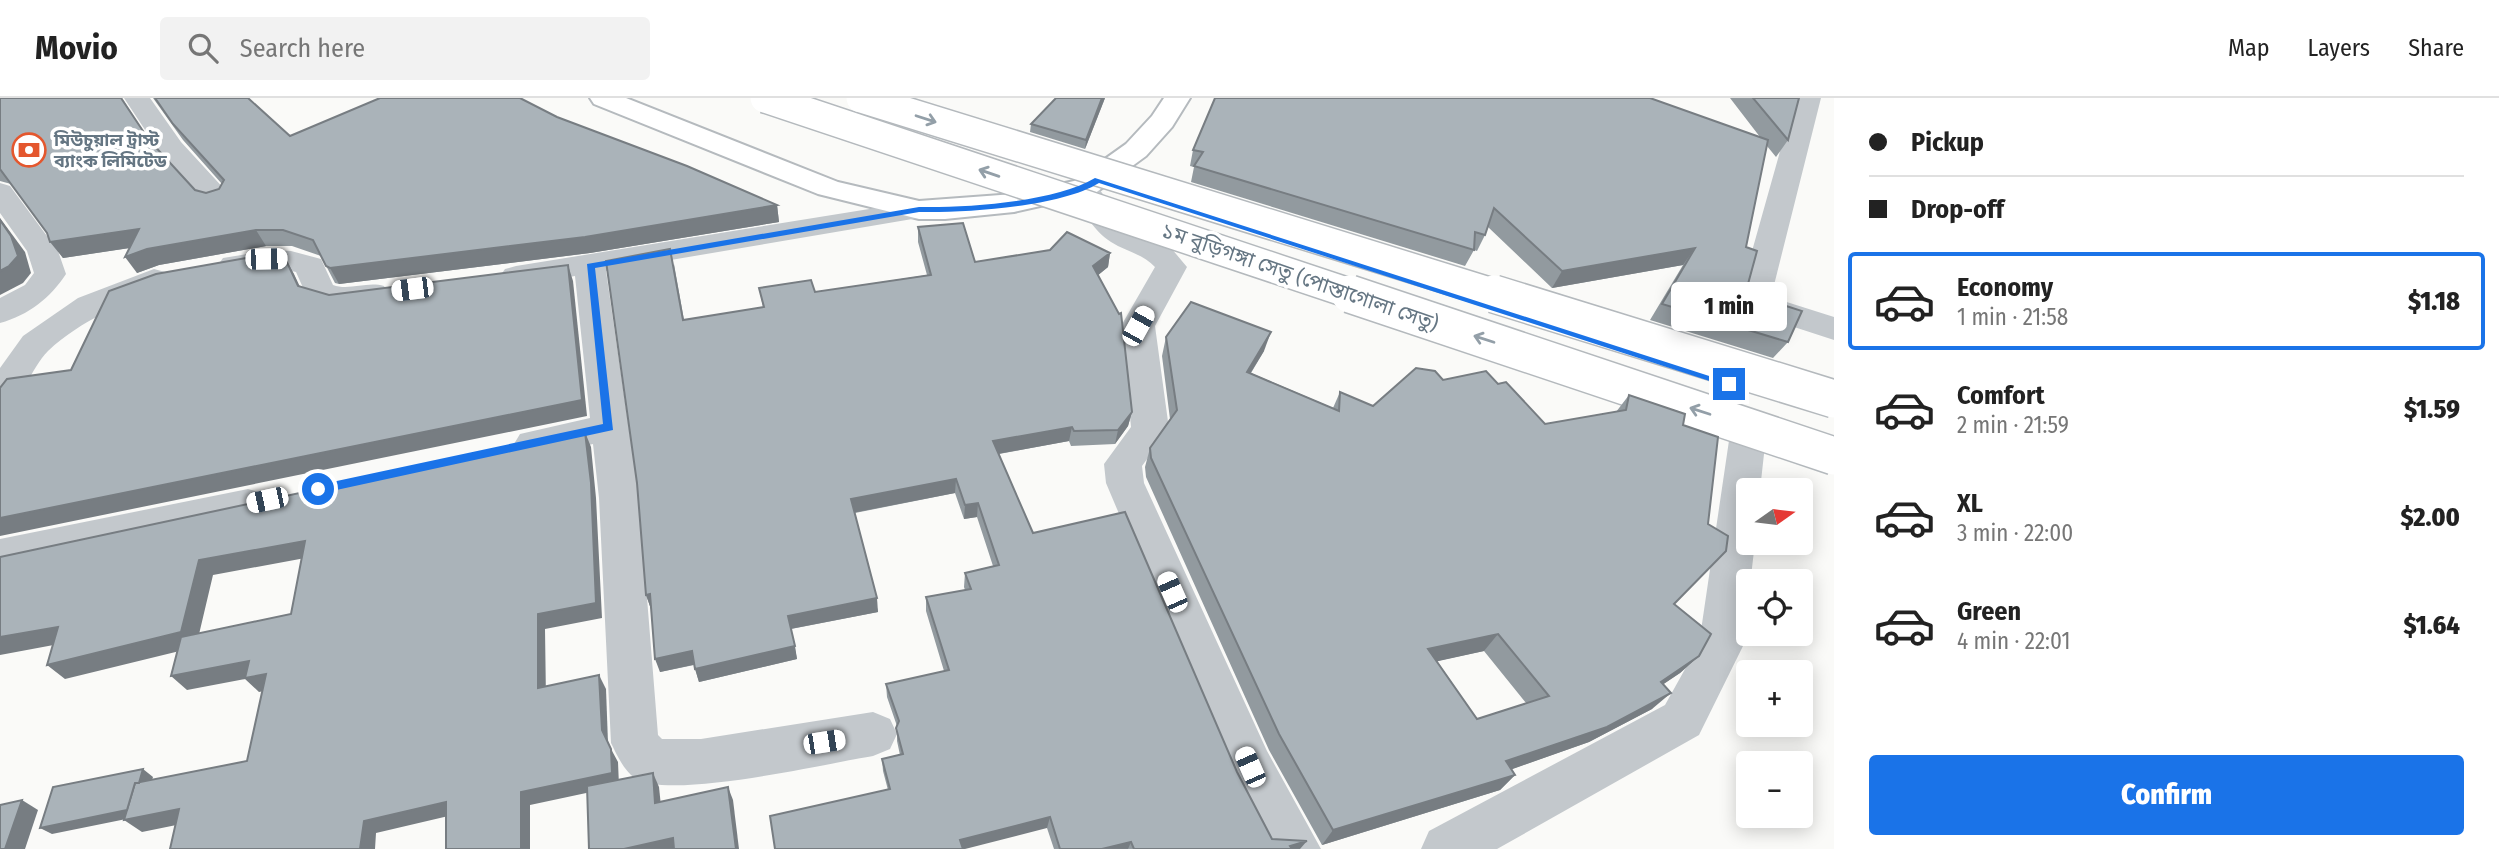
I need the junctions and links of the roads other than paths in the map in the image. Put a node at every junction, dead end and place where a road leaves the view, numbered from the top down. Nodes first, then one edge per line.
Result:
1 (137, 98) edge
2 (603, 98) edge
3 (765, 98) edge
4 (860, 98) edge
5 (1177, 98) edge
6 (1808, 98) edge
7 (1091, 184) junction
8 (0, 191) edge
9 (217, 198) edge
10 (919, 209) junction
11 (590, 266) junction
12 (485, 280) edge
13 (405, 290) edge
14 (0, 312) edge
15 (1834, 330) edge
16 (0, 394) edge
17 (1834, 399) edge
18 (1834, 418) edge
19 (609, 427) junction
20 (1749, 427) junction
21 (495, 452) edge
22 (1834, 456) edge
23 (285, 496) edge
24 (0, 556) edge
25 (873, 734) dead end
26 (1295, 849) edge
27 (1447, 849) edge

1 - 9 street
2 - 10 main road
20 -> 3 main road, ১ম বুড়িগঙ্গা সেতু (পোস্তাগোলা সেতু), bridge
4 -> 17 main road, bridge
5 - 7 main road
6 - 15 street
7 - 10 main road
7 - 18 street
7 - 26 street
8 - 14 street
10 - 11 street
11 - 12 street
11 - 19 street
13 - 16 street
19 - 21 street
19 - 25 street
20 - 22 main road, ১ম বুড়িগঙ্গা সেতু (পোস্তাগোলা সেতু), bridge
20 - 27 street
23 - 24 street

